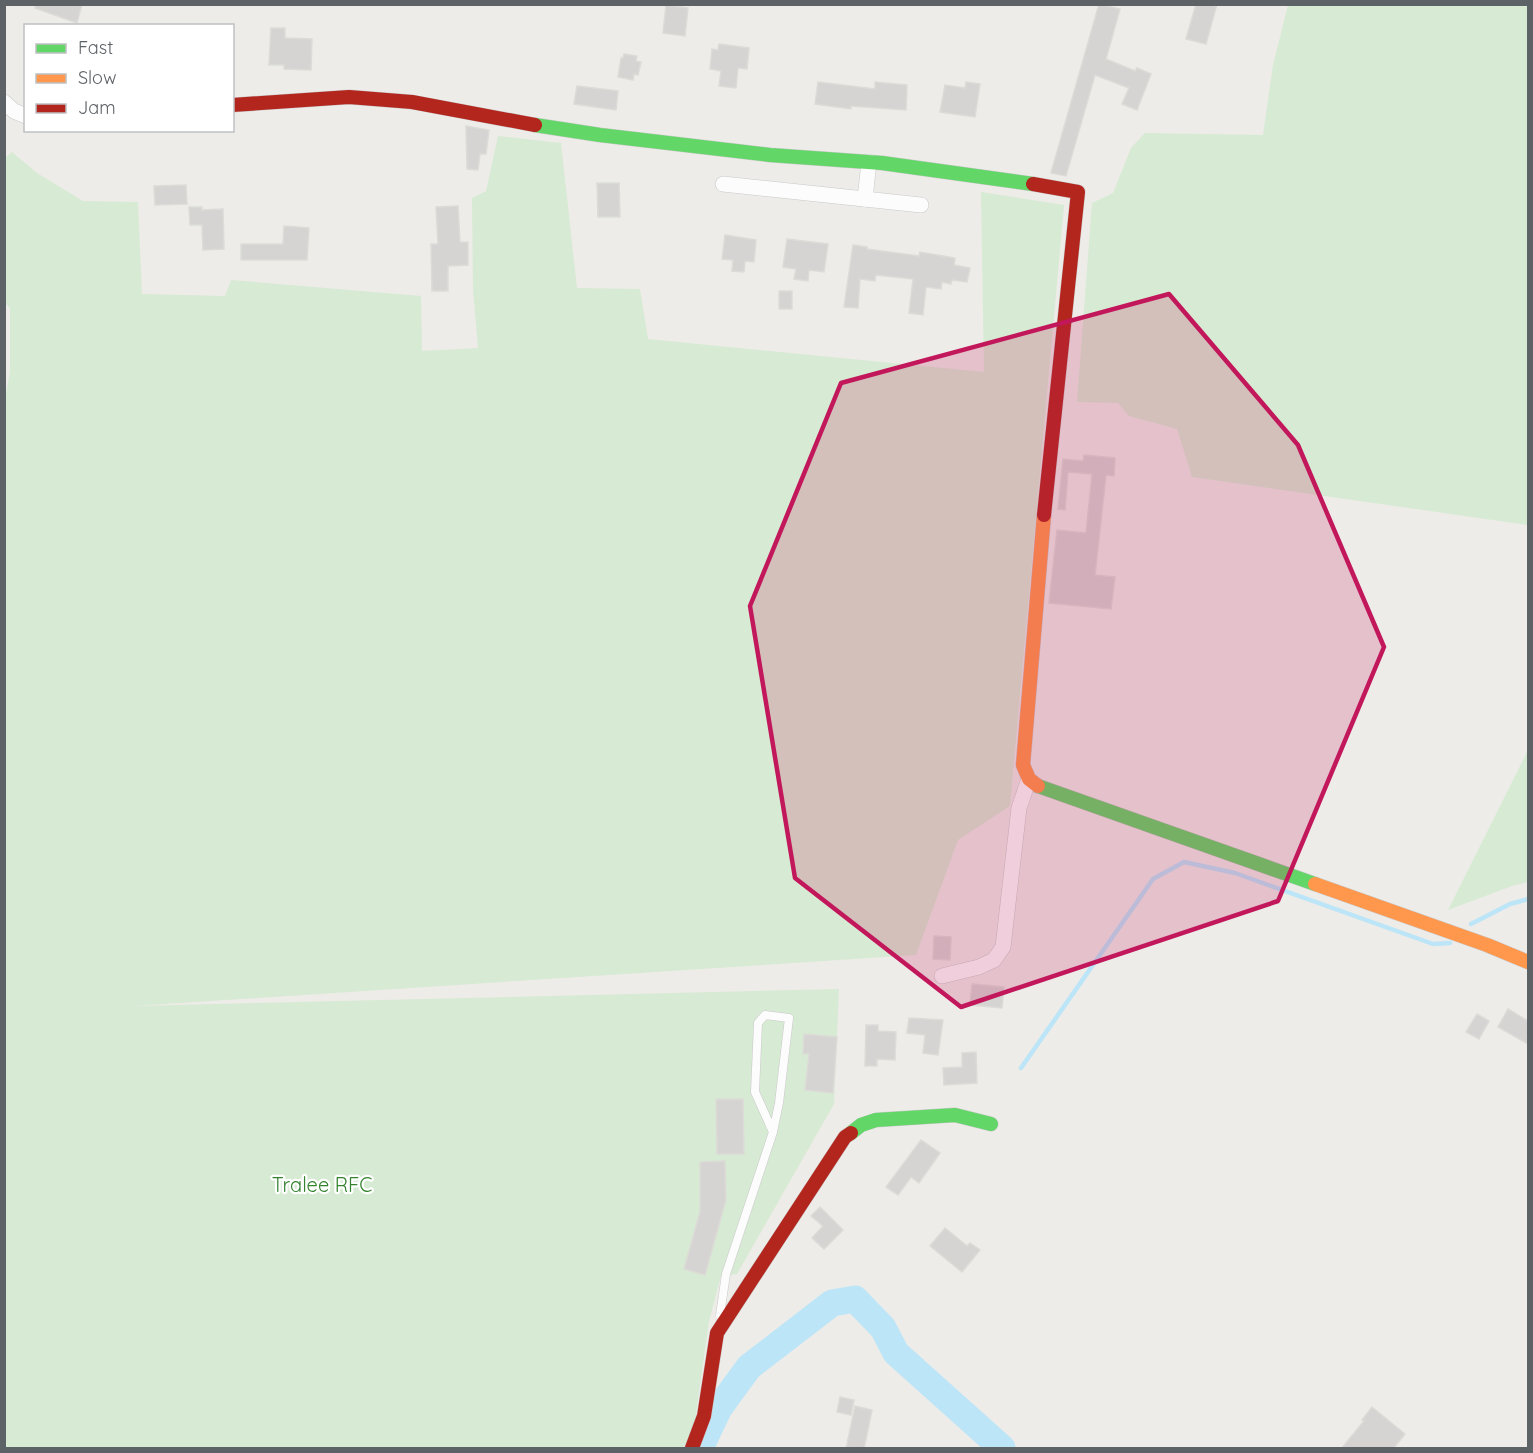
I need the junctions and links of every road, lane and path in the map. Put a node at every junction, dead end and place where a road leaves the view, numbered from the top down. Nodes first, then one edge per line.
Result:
1 (4, 102) edge
2 (234, 105) edge
3 (24, 115) edge
4 (869, 162) junction
5 (723, 184) dead end
6 (865, 199) junction
7 (921, 204) dead end
8 (1029, 779) junction
9 (1528, 962) edge
10 (942, 976) dead end
11 (991, 1124) dead end
12 (773, 1131) junction
13 (717, 1333) junction
14 (692, 1449) edge

1 - 3 street
2 - 4 street
4 - 6 street
4 - 8 street
5 - 6 street
6 - 7 street
8 - 9 street
8 - 10 street
11 - 13 street
12 - 12 lane
12 - 13 lane
13 - 14 street

